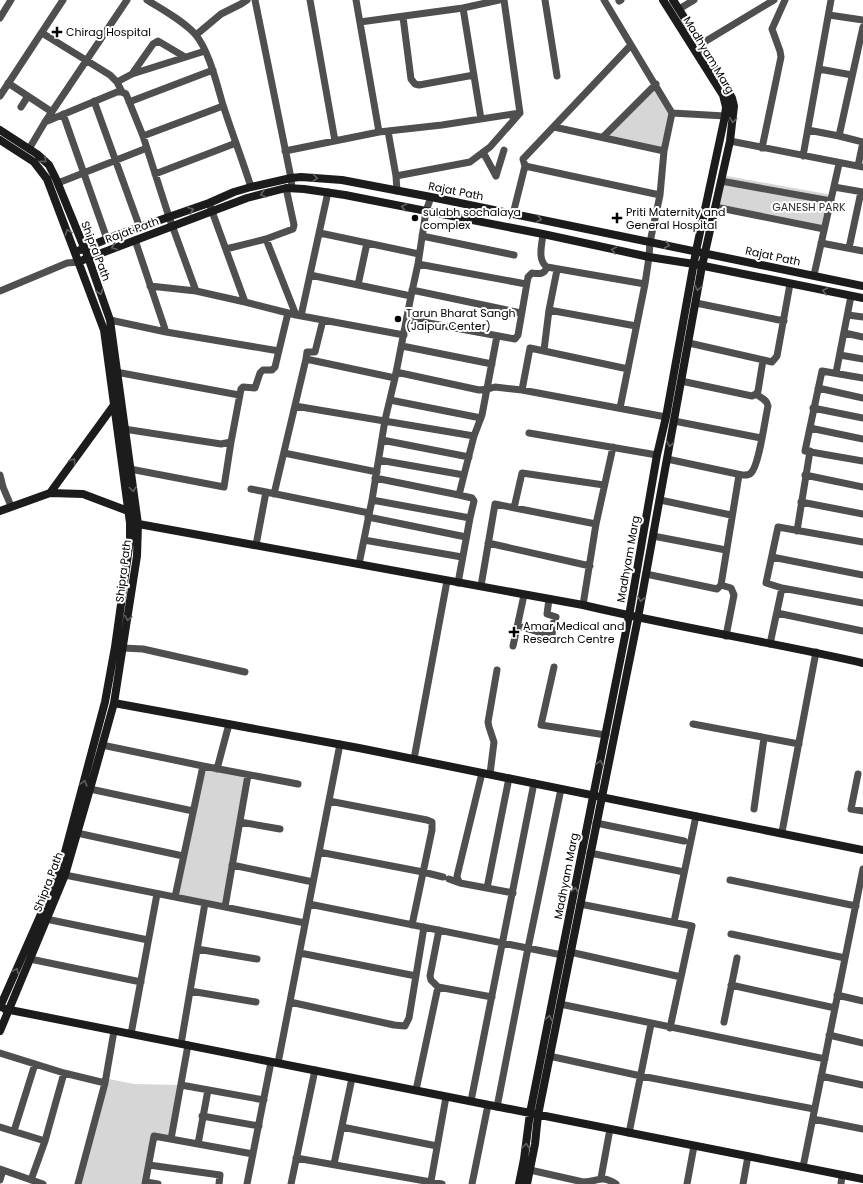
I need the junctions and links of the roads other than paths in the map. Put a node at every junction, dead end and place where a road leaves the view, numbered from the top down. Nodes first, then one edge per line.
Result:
1 (11, 0) edge
2 (63, 0) edge
3 (127, 0) edge
4 (148, 0) edge
5 (256, 0) edge
6 (310, 0) edge
7 (356, 0) edge
8 (499, 0) edge
9 (504, 0) edge
10 (545, 0) edge
11 (604, 0) edge
12 (663, 0) edge
13 (673, 0) edge
14 (694, 0) edge
15 (774, 0) edge
16 (785, 0) edge
17 (831, 0) edge
18 (241, 1) edge
19 (463, 8) junction
20 (679, 9) junction
21 (829, 15) junction
22 (403, 16) junction
23 (0, 18) edge
24 (863, 20) edge
25 (360, 22) junction
26 (863, 27) edge
27 (42, 33) junction
28 (196, 35) junction
29 (701, 44) junction
30 (631, 45) junction
31 (204, 51) junction
32 (185, 58) junction
33 (86, 61) junction
34 (819, 69) junction
35 (213, 70) junction
36 (132, 74) junction
37 (474, 75) junction
38 (852, 75) junction
39 (557, 76) dead end
40 (117, 82) junction
41 (8, 83) junction
42 (656, 84) junction
43 (122, 92) junction
44 (0, 96) edge
45 (28, 96) junction
46 (94, 101) junction
47 (129, 102) junction
48 (223, 106) junction
49 (21, 107) dead end
50 (52, 112) junction
51 (520, 112) junction
52 (672, 113) junction
53 (63, 114) junction
54 (725, 116) junction
55 (481, 119) junction
56 (45, 122) junction
57 (554, 127) junction
58 (0, 130) edge
59 (808, 130) junction
60 (388, 131) junction
61 (379, 132) junction
62 (143, 136) junction
63 (838, 136) junction
64 (603, 137) junction
65 (0, 140) edge
66 (730, 141) junction
67 (335, 142) junction
68 (236, 143) junction
69 (147, 148) junction
70 (762, 148) junction
71 (29, 149) junction
72 (504, 150) dead end
73 (285, 151) junction
74 (664, 151) junction
75 (483, 152) junction
76 (803, 156) junction
77 (116, 161) junction
78 (839, 164) junction
79 (525, 166) junction
80 (860, 167) edge
81 (83, 173) junction
82 (155, 174) junction
83 (396, 176) junction
84 (291, 178) junction
85 (721, 180) junction
86 (58, 184) junction
87 (834, 186) junction
88 (251, 187) junction
89 (289, 188) junction
90 (397, 191) junction
91 (328, 192) junction
92 (862, 192) edge
93 (660, 195) junction
94 (431, 197) junction
95 (831, 201) junction
96 (209, 203) junction
97 (715, 207) junction
98 (212, 212) junction
99 (426, 212) junction
100 (513, 214) junction
101 (169, 217) junction
102 (173, 227) junction
103 (140, 228) junction
104 (824, 229) junction
105 (320, 233) junction
106 (543, 234) junction
107 (422, 236) junction
108 (107, 239) junction
109 (266, 239) junction
110 (135, 240) junction
111 (650, 242) junction
112 (367, 243) junction
113 (821, 244) junction
114 (84, 248) junction
115 (849, 248) junction
116 (226, 249) junction
117 (696, 251) junction
118 (863, 251) edge
119 (76, 253) junction
120 (705, 253) junction
121 (419, 254) junction
122 (514, 255) dead end
123 (88, 257) junction
124 (649, 257) junction
125 (79, 262) junction
126 (67, 263) junction
127 (418, 264) junction
128 (694, 264) junction
129 (702, 266) junction
130 (547, 267) junction
131 (558, 270) junction
132 (310, 275) junction
133 (814, 275) junction
134 (526, 284) junction
135 (645, 284) junction
136 (790, 284) junction
137 (358, 285) junction
138 (150, 286) junction
139 (863, 286) edge
140 (0, 291) edge
141 (196, 292) junction
142 (411, 293) junction
143 (851, 296) junction
144 (863, 298) edge
145 (245, 302) junction
146 (696, 303) junction
147 (549, 310) junction
148 (288, 313) junction
149 (521, 313) junction
150 (298, 315) junction
151 (848, 315) junction
152 (863, 317) edge
153 (407, 319) junction
154 (110, 320) junction
155 (323, 320) junction
156 (784, 321) junction
157 (636, 326) junction
158 (166, 332) junction
159 (845, 333) junction
160 (404, 335) junction
161 (497, 336) junction
162 (863, 336) edge
163 (688, 343) junction
164 (402, 346) junction
165 (544, 350) junction
166 (279, 351) junction
167 (840, 355) junction
168 (306, 359) junction
169 (863, 359) edge
170 (763, 360) junction
171 (492, 364) junction
172 (628, 369) junction
173 (116, 372) junction
174 (836, 373) junction
175 (396, 375) junction
176 (863, 378) edge
177 (682, 381) junction
178 (818, 388) junction
179 (488, 389) junction
180 (522, 390) junction
181 (756, 394) junction
182 (239, 395) junction
183 (863, 398) edge
184 (390, 400) junction
185 (114, 405) junction
186 (295, 406) junction
187 (620, 408) junction
188 (813, 408) junction
189 (666, 417) junction
190 (481, 418) junction
191 (863, 418) edge
192 (385, 420) junction
193 (674, 420) junction
194 (810, 428) junction
195 (124, 429) junction
196 (529, 433) dead end
197 (474, 436) junction
198 (762, 438) junction
199 (863, 438) edge
200 (382, 440) junction
201 (231, 442) junction
202 (613, 447) junction
203 (810, 451) junction
204 (284, 453) junction
205 (657, 455) junction
206 (469, 457) junction
207 (667, 459) junction
208 (379, 460) junction
209 (863, 461) edge
210 (130, 469) junction
211 (0, 474) edge
212 (739, 474) junction
213 (376, 475) junction
214 (464, 475) junction
215 (805, 475) junction
216 (604, 485) junction
217 (863, 487) edge
218 (251, 489) dead end
219 (266, 492) junction
220 (50, 493) junction
221 (274, 494) junction
222 (459, 495) junction
223 (372, 500) junction
224 (660, 500) junction
225 (801, 502) junction
226 (5, 508) edge
227 (514, 508) junction
228 (128, 511) junction
229 (863, 514) edge
230 (369, 515) junction
231 (731, 515) junction
232 (470, 518) junction
233 (134, 523) junction
234 (596, 524) junction
235 (796, 531) junction
236 (653, 536) junction
237 (466, 537) junction
238 (364, 540) junction
239 (488, 542) junction
240 (863, 542) edge
241 (256, 545) junction
242 (726, 550) junction
243 (462, 557) junction
244 (772, 557) junction
245 (359, 564) junction
246 (590, 566) junction
247 (646, 574) junction
248 (863, 576) edge
249 (447, 581) junction
250 (458, 583) junction
251 (481, 586) junction
252 (721, 586) junction
253 (782, 588) junction
254 (524, 594) junction
255 (549, 599) junction
256 (863, 603) edge
257 (583, 605) junction
258 (777, 613) junction
259 (629, 616) junction
260 (638, 618) junction
261 (518, 626) junction
262 (863, 631) edge
263 (726, 636) junction
264 (770, 644) junction
265 (513, 646) dead end
266 (123, 648) junction
267 (816, 652) junction
268 (863, 662) edge
269 (554, 667) dead end
270 (497, 670) dead end
271 (245, 672) dead end
272 (114, 704) junction
273 (229, 724) junction
274 (693, 724) dead end
275 (606, 735) junction
276 (764, 738) junction
277 (340, 744) junction
278 (799, 744) junction
279 (102, 745) junction
280 (414, 759) junction
281 (203, 766) junction
282 (217, 769) junction
283 (486, 773) junction
284 (858, 774) dead end
285 (248, 775) junction
286 (509, 778) junction
287 (534, 783) junction
288 (298, 784) dead end
289 (90, 789) junction
290 (561, 789) junction
291 (597, 796) junction
292 (329, 800) junction
293 (754, 809) dead end
294 (193, 811) junction
295 (863, 811) edge
296 (696, 816) junction
297 (240, 822) junction
298 (596, 823) junction
299 (280, 829) dead end
300 (77, 832) junction
301 (782, 832) junction
302 (684, 841) dead end
303 (863, 850) edge
304 (319, 852) junction
305 (590, 853) junction
306 (183, 856) junction
307 (232, 865) junction
308 (863, 869) edge
309 (423, 872) junction
310 (684, 872) junction
311 (65, 875) junction
312 (730, 880) dead end
313 (313, 882) junction
314 (460, 883) junction
315 (487, 888) junction
316 (513, 893) junction
317 (157, 894) junction
318 (175, 897) junction
319 (860, 897) edge
320 (205, 903) junction
321 (309, 904) junction
322 (580, 904) junction
323 (856, 906) junction
324 (224, 907) junction
325 (46, 919) junction
326 (674, 922) junction
327 (305, 923) junction
328 (412, 925) junction
329 (424, 927) junction
330 (439, 930) junction
331 (731, 934) dead end
332 (148, 940) junction
333 (502, 943) junction
334 (528, 948) junction
335 (197, 949) junction
336 (570, 952) junction
337 (300, 953) junction
338 (562, 955) junction
339 (737, 958) dead end
340 (845, 958) junction
341 (30, 959) junction
342 (257, 959) dead end
343 (416, 976) junction
344 (681, 977) junction
345 (141, 982) junction
346 (731, 985) junction
347 (438, 987) junction
348 (190, 991) junction
349 (838, 995) junction
350 (492, 996) junction
351 (863, 1001) edge
352 (256, 1002) dead end
353 (290, 1002) junction
354 (560, 1004) junction
355 (0, 1007) edge
356 (835, 1008) junction
357 (9, 1010) junction
358 (724, 1022) dead end
359 (652, 1024) junction
360 (670, 1028) junction
361 (114, 1030) junction
362 (0, 1031) edge
363 (131, 1034) junction
364 (830, 1035) junction
365 (863, 1042) edge
366 (185, 1044) junction
367 (0, 1053) edge
368 (550, 1056) junction
369 (825, 1059) junction
370 (275, 1062) junction
371 (35, 1064) junction
372 (315, 1070) junction
373 (64, 1073) junction
374 (641, 1076) junction
375 (821, 1076) junction
376 (352, 1078) junction
377 (105, 1083) junction
378 (181, 1085) junction
379 (863, 1085) edge
380 (208, 1090) junction
381 (416, 1090) junction
382 (446, 1096) junction
383 (264, 1100) junction
384 (471, 1101) junction
385 (488, 1105) junction
386 (497, 1107) junction
387 (814, 1109) junction
388 (534, 1114) junction
389 (202, 1116) junction
390 (812, 1119) junction
391 (259, 1126) junction
392 (0, 1127) edge
393 (342, 1127) junction
394 (610, 1129) junction
395 (863, 1129) edge
396 (14, 1131) junction
397 (629, 1133) junction
398 (171, 1139) junction
399 (44, 1141) junction
400 (198, 1144) junction
401 (437, 1146) junction
402 (694, 1146) junction
403 (253, 1154) junction
404 (748, 1156) junction
405 (296, 1158) junction
406 (334, 1164) junction
407 (149, 1165) junction
408 (803, 1167) junction
409 (2, 1170) edge
410 (530, 1170) junction
411 (842, 1175) junction
412 (600, 1178) junction
413 (863, 1179) edge
414 (0, 1180) edge
415 (31, 1180) junction
416 (431, 1181) junction
417 (145, 1183) edge
418 (43, 1184) edge
419 (78, 1184) edge
420 (158, 1184) edge
421 (219, 1184) edge
422 (247, 1184) edge
423 (291, 1184) edge
424 (442, 1184) edge
425 (472, 1184) edge
426 (520, 1184) edge
427 (527, 1184) edge
428 (616, 1184) edge
429 (687, 1184) edge
430 (743, 1184) edge
431 (841, 1184) edge

1 - 23 street
2 - 27 street
3 - 33 street
4 - 28 street
5 - 73 street
6 - 67 street
7 - 25 street
8 - 19 street
9 - 51 street
10 - 39 street
11 - 30 street
12 - 54 street, Madhyam Marg
13 - 20 street, Madhyam Marg
14 - 20 street
15 - 29 street
16 - 70 street
17 - 21 street
18 - 28 street
19 - 22 street
19 - 37 street
20 - 29 street, Madhyam Marg
21 - 24 street
21 - 34 street
22 - 25 street
22 - 37 street
25 - 61 street
26 - 38 street
27 - 33 street
27 - 41 street
28 - 31 street
29 -> 66 street, Madhyam Marg
30 - 42 street
30 - 57 street
31 - 32 street
31 - 35 street
32 - 36 street
32 - 36 street
33 - 40 street
33 - 50 street
34 - 38 street
34 - 59 street
35 - 47 street
35 - 48 street
36 - 40 street
37 - 55 street
38 - 63 street
40 - 43 street
41 - 44 street
41 - 45 street
42 - 52 street
42 - 64 street
43 - 46 street
43 - 47 street
45 - 49 street
45 - 50 street
46 - 53 street
46 - 77 street
47 - 62 street
48 - 62 street
48 - 68 street
50 - 56 street
51 - 55 street
51 - 75 street
52 - 54 street
52 - 74 street
53 - 56 street
53 - 81 street
54 - 117 street, Madhyam Marg
55 - 60 street
56 - 71 street
57 - 64 street
57 - 79 street
58 - 71 street, Shipra Path
59 - 63 street
59 - 76 street
60 - 61 street
60 - 83 street
61 - 67 street
62 - 69 street
63 - 80 street
64 - 74 street
119 -> 65 street, Shipra Path
66 - 70 street
66 - 85 street, Madhyam Marg
67 - 73 street
68 - 82 street
68 - 88 street
69 - 77 street
69 - 82 street
70 - 76 street
71 -> 86 street, Shipra Path
72 - 75 street
73 - 84 street
74 - 93 street
75 - 83 street
76 - 78 street
77 - 81 street
77 - 103 street
78 - 80 street
78 - 87 street
79 - 93 street
79 - 100 street
81 - 86 street
81 - 108 street
82 - 101 street
83 - 90 street
84 - 88 street, Rajat Path
84 - 89 street
84 -> 90 street, Rajat Path
85 - 95 street
85 - 97 street, Madhyam Marg
86 - 114 street, Shipra Path
87 - 92 street
87 - 95 street
88 - 96 street, Rajat Path
89 - 91 street, Rajat Path
89 -> 98 street, Rajat Path
89 - 109 street
90 - 94 street, Rajat Path
99 -> 91 street, Rajat Path
91 - 105 street
92 - 115 street
93 - 111 street
94 - 99 street
94 - 100 street, Rajat Path
95 - 104 street
96 - 98 street
101 -> 96 street, Rajat Path
97 - 104 street
97 - 120 street, Madhyam Marg
98 - 102 street, Rajat Path
98 - 116 street
99 - 106 street, Rajat Path
99 - 107 street
100 -> 111 street, Rajat Path
101 - 102 street
101 - 103 street, Rajat Path
102 - 110 street, Rajat Path
102 - 141 street
103 - 108 street, Rajat Path
104 - 113 street
105 - 112 street
105 - 132 street
124 -> 106 street, Rajat Path
106 - 130 street
107 - 121 street
107 - 122 street
108 - 114 street, Rajat Path
109 - 116 street
109 - 150 street
110 -> 123 street, Rajat Path
110 - 138 street
111 -> 117 street, Rajat Path
111 - 124 street
112 - 121 street
112 - 137 street
113 - 115 street
113 - 133 street
114 - 119 street, Rajat Path
114 - 123 street, Shipra Path
115 - 118 street
116 - 145 street
117 - 120 street, Rajat Path
117 - 128 street, Madhyam Marg
119 - 125 street, Shipra Path
119 - 126 street
120 - 129 street, Madhyam Marg
120 - 133 street, Rajat Path
121 - 127 street
123 - 125 street, Rajat Path
123 -> 154 street, Shipra Path
124 - 128 street, Rajat Path
124 - 135 street
125 - 126 street
125 - 185 street, Shipra Path
126 - 140 street
127 - 134 street
127 - 142 street
128 - 129 street, Rajat Path
128 - 189 street, Madhyam Marg
129 - 136 street, Rajat Path
129 -> 146 street, Madhyam Marg
130 - 131 street
130 - 134 street
131 - 135 street
131 - 147 street
132 - 137 street
132 - 150 street
133 - 139 street, Rajat Path
134 - 149 street
135 - 157 street
143 -> 136 street, Rajat Path
136 - 156 street
137 - 142 street
138 - 141 street
138 - 158 street
141 - 145 street
142 - 149 street
142 - 153 street
143 - 144 street, Rajat Path
143 - 151 street
145 - 148 street
146 - 156 street
146 - 163 street, Madhyam Marg
147 - 157 street
147 - 165 street
148 - 150 street
148 - 166 street
149 - 161 street
150 - 155 street
151 - 152 street
151 - 159 street
153 - 160 street
153 - 161 street
154 - 158 street
154 - 173 street, Shipra Path
155 - 160 street
155 - 168 street
156 - 170 street
157 - 172 street
158 - 166 street
159 - 162 street
159 - 167 street
160 - 164 street
161 - 171 street
163 - 170 street
163 - 177 street, Madhyam Marg
164 - 171 street
164 - 175 street
165 - 172 street
165 - 180 street
166 - 182 street
167 - 169 street
167 - 174 street
168 - 175 street
168 - 186 street
170 - 181 street
171 - 179 street
172 - 187 street
173 - 182 street
173 - 195 street, Shipra Path
174 - 176 street
174 - 178 street
175 - 179 street
175 - 184 street
177 - 181 street
177 - 193 street, Madhyam Marg
178 - 183 street
178 - 188 street
179 - 180 street
179 - 190 street
180 - 187 street
181 - 198 street
182 - 201 street
184 - 190 street
184 - 192 street
220 -> 185 street
185 - 228 street, Shipra Path
186 - 192 street
186 - 204 street
187 - 189 street
188 - 191 street
188 - 194 street
189 - 205 street, Madhyam Marg
190 - 197 street
192 - 197 street
192 - 200 street
193 - 198 street
193 -> 207 street, Madhyam Marg
194 - 199 street
194 - 203 street
195 - 201 street
195 - 210 street, Shipra Path
196 - 202 street
197 - 206 street
198 - 212 street
200 - 206 street
200 - 208 street
201 - 210 street
202 - 205 street
202 - 216 street
203 - 209 street
203 - 215 street
204 - 213 street
204 - 221 street
205 - 259 street, Madhyam Marg
206 - 214 street
207 - 212 street
207 - 224 street, Madhyam Marg
208 - 213 street
208 - 214 street
210 -> 233 street, Shipra Path
211 - 226 street
212 - 231 street
213 - 222 street
213 - 223 street
214 - 222 street
215 - 217 street
215 - 225 street
216 - 227 street
216 - 234 street
218 - 219 street
219 - 221 street
219 - 241 street
220 - 226 street
220 - 228 street
221 - 230 street
222 - 232 street
223 - 230 street
223 - 232 street
224 - 231 street
224 - 236 street, Madhyam Marg
225 - 229 street
225 - 235 street
227 - 234 street
227 - 239 street
228 - 233 street, Shipra Path
230 - 237 street
230 - 238 street
231 - 242 street
232 - 237 street
233 - 241 street
233 -> 266 street, Shipra Path
355 -> 233 street, Shipra Path
234 - 246 street
235 - 240 street
235 - 244 street
236 - 242 street
236 - 247 street, Madhyam Marg
237 - 243 street
238 - 243 street
238 - 245 street
239 - 246 street
239 - 251 street
241 - 245 street
242 - 252 street
243 - 250 street
244 - 248 street
244 - 253 street
245 - 249 street
246 - 257 street
247 - 252 street
247 -> 260 street, Madhyam Marg
249 - 250 street
249 - 280 street
250 - 251 street
251 - 254 street
252 - 263 street
253 - 256 street
253 - 258 street
254 - 255 street
254 - 261 street
255 - 257 street
255 - 261 street
257 - 259 street
258 - 262 street
258 - 264 street
259 - 260 street
259 - 275 street, Madhyam Marg
260 - 263 street
260 - 291 street, Madhyam Marg
261 - 265 street
263 - 264 street
264 - 267 street
266 - 271 street
266 - 272 street, Shipra Path
267 - 268 street
267 - 278 street
269 - 275 street
270 - 283 street
272 - 273 street
272 - 279 street, Shipra Path
273 - 277 street
273 - 282 street
274 - 276 street
291 -> 275 street, Madhyam Marg
276 - 278 street
276 - 293 street
277 - 280 street
277 - 292 street
278 - 301 street
279 - 281 street
279 - 289 street, Shipra Path
280 - 283 street
281 - 282 street
281 - 294 street
282 - 285 street
283 - 286 street
283 - 314 street
284 - 295 street
285 - 288 street
285 - 297 street
286 - 287 street
286 - 315 street
287 - 290 street
287 - 316 street
289 - 294 street
289 - 300 street, Shipra Path
290 - 291 street
290 - 334 street
291 - 296 street
291 - 298 street, Madhyam Marg
338 -> 291 street, Madhyam Marg
292 - 304 street
292 - 309 street
294 - 306 street
296 - 301 street
296 - 310 street
297 - 299 street
297 - 307 street
298 - 302 street
298 - 305 street, Madhyam Marg
300 - 306 street
300 - 311 street, Shipra Path
301 - 303 street
304 - 309 street
304 - 313 street
305 - 310 street
305 - 322 street, Madhyam Marg
306 - 318 street
307 - 313 street
307 - 324 street
308 - 319 street
309 - 314 street
309 - 328 street
310 - 326 street
311 - 317 street
311 - 325 street, Shipra Path
312 - 323 street
313 - 321 street
314 - 315 street
315 - 316 street
316 - 333 street
317 - 318 street
317 - 332 street
318 - 320 street
319 - 323 street
320 - 324 street
320 - 335 street
321 - 327 street
321 - 328 street
322 - 326 street
322 - 336 street, Madhyam Marg
323 - 340 street
324 - 327 street
325 - 332 street
325 - 341 street, Shipra Path
326 - 344 street
327 - 337 street
328 - 329 street
329 - 330 street
329 - 343 street
330 - 333 street
330 - 347 street
331 - 340 street
332 - 345 street
333 - 334 street
333 - 350 street
334 - 338 street
334 - 386 street
335 - 342 street
335 - 348 street
336 - 344 street
336 - 354 street, Madhyam Marg
337 - 343 street
337 - 353 street
388 -> 338 street, Madhyam Marg
339 - 346 street
340 - 349 street
341 - 345 street
341 - 357 street, Shipra Path
343 - 353 street
344 - 360 street
345 - 363 street
346 - 356 street
346 - 358 street
347 - 350 street
347 - 381 street
348 - 352 street
348 - 366 street
349 - 351 street
349 - 356 street
350 - 384 street
353 - 370 street
354 - 359 street
354 - 368 street, Madhyam Marg
355 - 357 street
356 - 364 street
357 - 361 street
357 - 362 street, Shipra Path
359 - 360 street
359 - 374 street
360 - 369 street
361 - 363 street
361 - 377 street
363 - 366 street
364 - 365 street
364 - 369 street
366 - 370 street
366 - 378 street
367 - 371 street
368 - 374 street
368 - 388 street, Madhyam Marg
369 - 375 street
370 - 372 street
370 - 383 street
371 - 373 street
371 - 396 street
372 - 376 street
372 - 405 street
373 - 377 street
373 - 399 street
374 - 387 street
374 - 397 street
375 - 379 street
375 - 387 street
376 - 381 street
376 - 393 street
377 - 419 street
378 - 380 street
378 - 398 street
380 - 383 street
380 - 389 street
381 - 382 street
382 - 384 street
382 - 401 street
383 - 391 street
384 - 385 street
385 - 386 street
385 - 425 street
386 - 388 street
387 - 390 street
388 - 394 street
388 - 410 street, Madhyam Marg
426 -> 388 street, Madhyam Marg
389 - 391 street
389 - 400 street
390 - 395 street
390 - 408 street
391 - 403 street
392 - 396 street
393 - 401 street
393 - 406 street
394 - 397 street
394 - 412 street
396 - 399 street
397 - 402 street
398 - 400 street
398 - 407 street
399 - 415 street
400 - 403 street
401 - 416 street
402 - 404 street
402 - 429 street
403 - 422 street
404 - 408 street
404 - 430 street
405 - 406 street
405 - 423 street
406 - 416 street
407 - 417 street
407 - 421 street
408 - 411 street
409 - 414 street
409 - 415 street
410 - 412 street
410 - 427 street, Madhyam Marg
411 - 413 street
411 - 431 street
412 - 428 street
415 - 418 street
416 - 424 street
417 - 420 street

